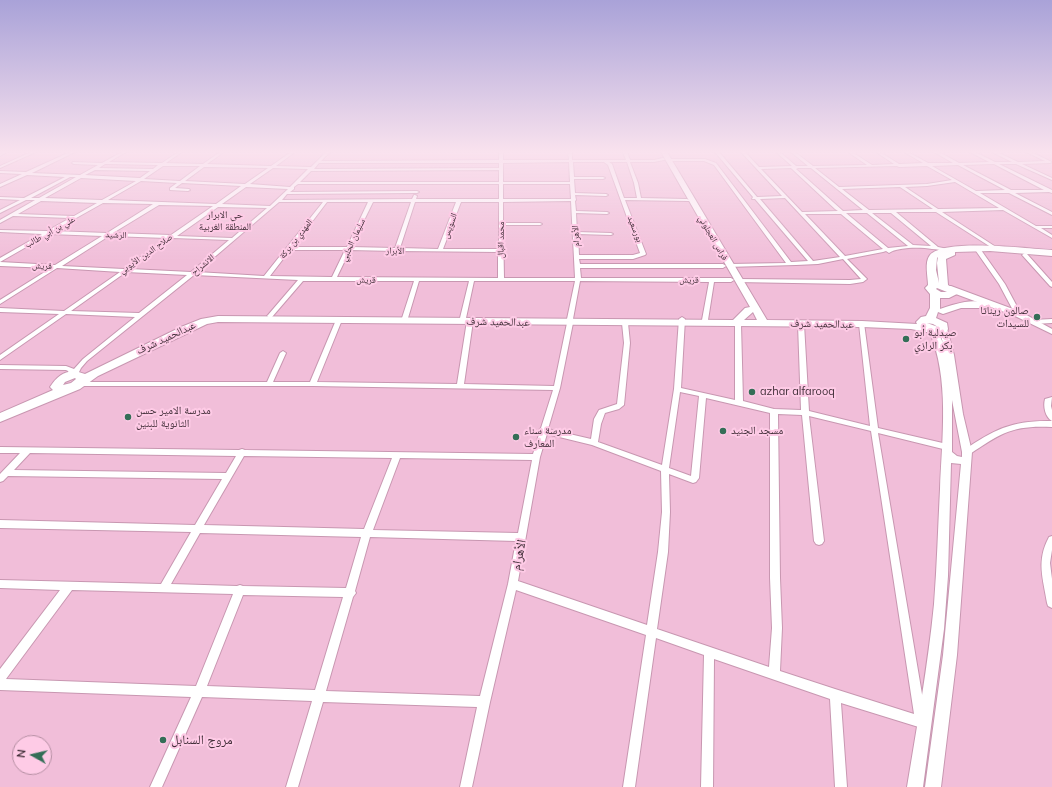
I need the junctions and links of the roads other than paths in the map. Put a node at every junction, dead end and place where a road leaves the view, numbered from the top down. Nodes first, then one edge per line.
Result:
1 (45, 189) edge
2 (60, 189) edge
3 (126, 189) edge
4 (171, 189) edge
5 (239, 189) edge
6 (292, 189) edge
7 (418, 189) edge
8 (502, 189) edge
9 (573, 189) edge
10 (620, 189) edge
11 (637, 189) edge
12 (681, 189) edge
13 (682, 189) edge
14 (734, 189) edge
15 (749, 189) edge
16 (780, 189) edge
17 (818, 189) edge
18 (839, 189) edge
19 (905, 189) edge
20 (970, 189) edge
21 (1003, 189) edge
22 (188, 190) dead end
23 (1051, 191) edge
24 (288, 192) junction
25 (417, 192) junction
26 (976, 192) junction
27 (1009, 192) junction
28 (573, 194) junction
29 (606, 195) dead end
30 (788, 197) junction
31 (0, 198) edge
32 (742, 198) junction
33 (757, 198) junction
34 (25, 199) junction
35 (624, 199) junction
36 (640, 199) junction
37 (40, 200) junction
38 (326, 200) junction
39 (414, 200) junction
40 (459, 200) junction
41 (502, 200) junction
42 (574, 200) junction
43 (687, 200) junction
44 (278, 201) junction
45 (371, 201) junction
46 (104, 202) junction
47 (158, 204) junction
48 (214, 206) junction
49 (270, 207) junction
50 (1003, 209) junction
51 (939, 211) junction
52 (0, 212) edge
53 (574, 212) junction
54 (893, 212) junction
55 (607, 213) dead end
56 (802, 213) junction
57 (845, 213) junction
58 (869, 213) junction
59 (1052, 214) edge
60 (13, 215) junction
61 (76, 217) junction
62 (0, 222) edge
63 (501, 224) junction
64 (540, 224) dead end
65 (1036, 227) junction
66 (1052, 227) edge
67 (0, 231) edge
68 (50, 233) junction
69 (575, 233) junction
70 (611, 234) dead end
71 (109, 235) junction
72 (170, 237) junction
73 (1052, 237) edge
74 (233, 239) junction
75 (912, 247) junction
76 (936, 247) junction
77 (288, 248) junction
78 (349, 250) junction
79 (946, 250) junction
80 (997, 250) junction
81 (397, 251) junction
82 (440, 251) junction
83 (501, 251) junction
84 (888, 251) junction
85 (979, 251) junction
86 (1052, 253) edge
87 (1025, 255) junction
88 (844, 256) junction
89 (577, 257) junction
90 (1052, 257) edge
91 (0, 260) edge
92 (810, 262) junction
93 (0, 264) edge
94 (790, 264) junction
95 (578, 266) junction
96 (726, 266) junction
97 (57, 267) junction
98 (123, 270) junction
99 (193, 273) junction
100 (266, 277) junction
101 (302, 279) junction
102 (334, 279) junction
103 (578, 279) junction
104 (417, 280) junction
105 (472, 280) junction
106 (501, 280) junction
107 (712, 280) junction
108 (735, 280) junction
109 (1052, 285) edge
110 (934, 286) junction
111 (946, 289) junction
112 (0, 302) edge
113 (982, 305) junction
114 (0, 310) edge
115 (943, 310) junction
116 (66, 311) junction
117 (1018, 314) junction
118 (140, 315) junction
119 (270, 316) junction
120 (757, 317) junction
121 (405, 318) junction
122 (339, 320) junction
123 (467, 320) junction
124 (705, 320) junction
125 (570, 321) junction
126 (683, 321) junction
127 (1052, 321) edge
128 (738, 322) junction
129 (1034, 322) junction
130 (625, 323) junction
131 (800, 324) junction
132 (862, 324) junction
133 (934, 325) junction
134 (1052, 332) edge
135 (1052, 336) edge
136 (283, 353) dead end
137 (0, 358) edge
138 (0, 368) edge
139 (56, 368) junction
140 (77, 378) junction
141 (62, 383) junction
142 (269, 384) junction
143 (313, 384) junction
144 (460, 387) junction
145 (557, 388) junction
146 (677, 389) junction
147 (703, 394) junction
148 (1052, 398) edge
149 (739, 402) junction
150 (774, 411) junction
151 (0, 412) edge
152 (805, 413) junction
153 (0, 418) edge
154 (1052, 418) edge
155 (1052, 424) edge
156 (874, 429) junction
157 (543, 430) junction
158 (594, 443) junction
159 (947, 446) junction
160 (0, 450) edge
161 (28, 450) junction
162 (242, 452) junction
163 (966, 452) junction
164 (398, 456) junction
165 (536, 457) junction
166 (665, 469) junction
167 (3, 476) edge
168 (228, 476) junction
169 (0, 524) edge
170 (197, 528) junction
171 (367, 533) junction
172 (522, 537) junction
173 (1052, 540) edge
174 (819, 541) dead end
175 (0, 584) edge
176 (513, 584) junction
177 (69, 586) junction
178 (164, 587) junction
179 (240, 590) junction
180 (351, 593) junction
181 (1052, 603) edge
182 (653, 631) junction
183 (709, 651) junction
184 (774, 674) junction
185 (0, 678) edge
186 (0, 684) edge
187 (199, 692) junction
188 (835, 694) junction
189 (319, 696) junction
190 (484, 702) junction
191 (923, 723) junction
192 (156, 787) edge
193 (292, 787) edge
194 (466, 787) edge
195 (629, 787) edge
196 (707, 787) edge
197 (841, 787) edge
198 (915, 787) edge
199 (933, 787) edge

1 - 34 street
2 - 37 street
3 - 46 street, علي بن أبي طالب
4 - 22 street
5 - 48 street, صلاح الدين الأيوبي
6 - 24 street, الانشراح
7 - 25 street
8 - 41 street, محمد اقبال
9 - 28 street, الأهرام
10 - 35 street, بورسعيد
11 - 36 street
12 - 43 main road, فراس العجلوني
13 - 96 main road, فراس العجلوني
14 - 32 street
15 - 33 street
16 - 30 street
17 - 57 street
18 - 58 street
19 - 51 street
20 - 26 street
21 - 27 street
23 - 27 street
24 - 25 street
24 - 44 street, الانشراح
25 - 39 street
26 - 27 street
26 - 50 street
27 - 59 street
28 - 29 street
28 - 42 street, الأهرام
30 - 33 street
30 - 56 street
31 - 34 street
32 - 33 street
32 - 94 street
33 - 92 street
34 - 37 street
34 - 52 street
35 - 36 street
35 - 89 street, بورسعيد
36 - 43 street
37 - 46 street
37 - 60 street
38 - 44 street
38 - 45 street
38 - 77 street, المهدي بن بركة
39 - 40 street
39 - 45 street
39 - 81 street
40 - 41 street
40 - 82 street, السويس
41 - 42 street
41 - 63 street, محمد اقبال
42 - 53 street, الأهرام
43 - 96 main road, فراس العجلوني
44 - 49 street, الانشراح
45 - 78 street, سليمان الحلبي
46 - 47 street
46 - 61 street, علي بن أبي طالب
47 - 48 street
47 - 71 street
48 - 49 street
48 - 72 street, صلاح الدين الأيوبي
49 - 74 street, الانشراح
50 - 51 street
50 - 65 street
51 - 54 street
51 - 80 street
53 - 55 street
53 - 69 street, الأهرام
54 - 58 street
54 - 76 street
56 - 57 street
56 - 88 street
57 - 58 street
57 - 84 street
58 - 75 street
60 - 61 street
60 - 62 street
61 - 68 street, علي بن أبي طالب
63 - 64 street
63 - 83 street, محمد اقبال
65 - 66 street
65 - 73 street
67 - 68 street, الرشيد
68 - 71 street, الرشيد
68 - 91 street, علي بن أبي طالب
69 - 70 street
69 - 89 street, الأهرام
71 - 72 street, الرشيد
71 - 97 street
72 - 74 street, الرشيد
72 - 98 street, صلاح الدين الأيوبي
74 - 99 street, الانشراح
75 - 76 street
75 - 84 street
76 - 79 street
77 - 78 street, الأبرار
77 - 100 street, المهدي بن بركة
78 - 81 street, الأبرار
78 - 102 street, سليمان الحلبي
79 - 80 main road
79 - 110 main road
80 - 86 main road
81 - 82 street, الأبرار
82 - 83 street, الأبرار
83 - 106 street, محمد اقبال
84 - 88 street
85 - 87 main road
85 - 111 main road
85 - 117 street
87 - 90 main road
87 - 109 street
88 - 92 street
88 - 108 street, قريش
89 - 95 street, الأهرام
92 - 94 street
93 - 97 street, قريش
94 - 96 street
95 - 96 street
95 - 103 street, الأهرام
96 - 108 main road, فراس العجلوني
97 - 98 street, قريش
97 - 112 street
98 - 99 street, قريش
98 - 116 street, صلاح الدين الأيوبي
99 - 100 street, قريش
99 - 118 street, الانشراح
100 - 101 street, قريش
101 - 102 street, قريش
101 - 119 street
102 - 104 street, قريش
103 - 106 street, قريش
103 - 107 street, قريش
103 - 125 street, الأهرام
104 - 105 street, قريش
104 - 121 street
105 - 106 street, قريش
105 - 123 street
107 - 108 street, قريش
107 - 124 street
108 - 120 main road, فراس العجلوني
110 - 111 main road
110 - 133 main road
111 - 113 street
111 - 115 main road
111 - 117 street
113 - 115 main road
113 - 135 street
114 - 116 street
115 - 133 main road
116 - 118 street
116 - 137 street, صلاح الدين الأيوبي
117 - 129 street
118 - 140 street, الانشراح
119 - 121 main road, عبدالحميد شرف
119 - 140 main road, عبدالحميد شرف
120 - 128 main road, عبدالحميد شرف
120 - 128 main road
120 - 131 main road, عبدالحميد شرف
120 - 133 main road, عبدالحميد شرف
121 - 123 main road, عبدالحميد شرف
122 - 123 main road, عبدالحميد شرف
122 - 140 main road, عبدالحميد شرف
122 - 143 street
123 - 125 main road, عبدالحميد شرف
123 - 144 street
124 - 126 main road, عبدالحميد شرف
124 - 128 main road, عبدالحميد شرف
125 - 126 main road, عبدالحميد شرف
125 - 130 main road, عبدالحميد شرف
125 - 145 street, الأهرام
126 - 128 main road, عبدالحميد شرف
126 - 130 main road, عبدالحميد شرف
126 - 146 street
127 - 129 street
128 - 149 street
129 - 134 street
130 - 158 street
131 - 132 main road, عبدالحميد شرف
131 - 152 street
132 - 133 main road, عبدالحميد شرف
132 - 156 street
133 - 159 street
133 - 163 street
136 - 142 street
138 - 139 street
139 - 140 street
139 - 141 street
140 - 141 main road
140 - 142 street
141 - 151 main road
141 - 153 main road
142 - 143 street
143 - 144 street
144 - 145 street
145 - 157 street, الأهرام
146 - 147 street
146 - 166 street
147 - 149 street
147 - 166 street
148 - 154 street
149 - 150 street
150 - 152 street
150 - 184 street
152 - 156 street
152 - 174 street
155 - 163 street
156 - 159 street
156 - 191 street
157 - 158 street
157 - 165 street, الأهرام
158 - 166 street
159 - 163 street
159 - 163 street
159 - 191 street
160 - 161 street
161 - 162 street
161 - 167 street
162 - 164 street
162 - 168 street
163 - 199 street
164 - 165 street
164 - 171 street
165 - 172 street, الأهرام
166 - 182 street
167 - 168 street
168 - 170 street
169 - 170 street
170 - 171 street
170 - 178 street
171 - 172 street
171 - 180 street
172 - 176 street, الأهرام
173 - 181 street
175 - 177 street
176 - 182 street
176 - 190 street, الأهرام
177 - 178 street
177 - 185 street
178 - 179 street
179 - 180 street
179 - 187 street
180 - 189 street
182 - 183 street
182 - 195 street
183 - 184 street
183 - 196 street
184 - 188 street
186 - 187 street
187 - 189 street
187 - 192 street
188 - 191 street
188 - 197 street
189 - 190 street
189 - 193 street
190 - 194 street, الأهرام
191 - 198 street

